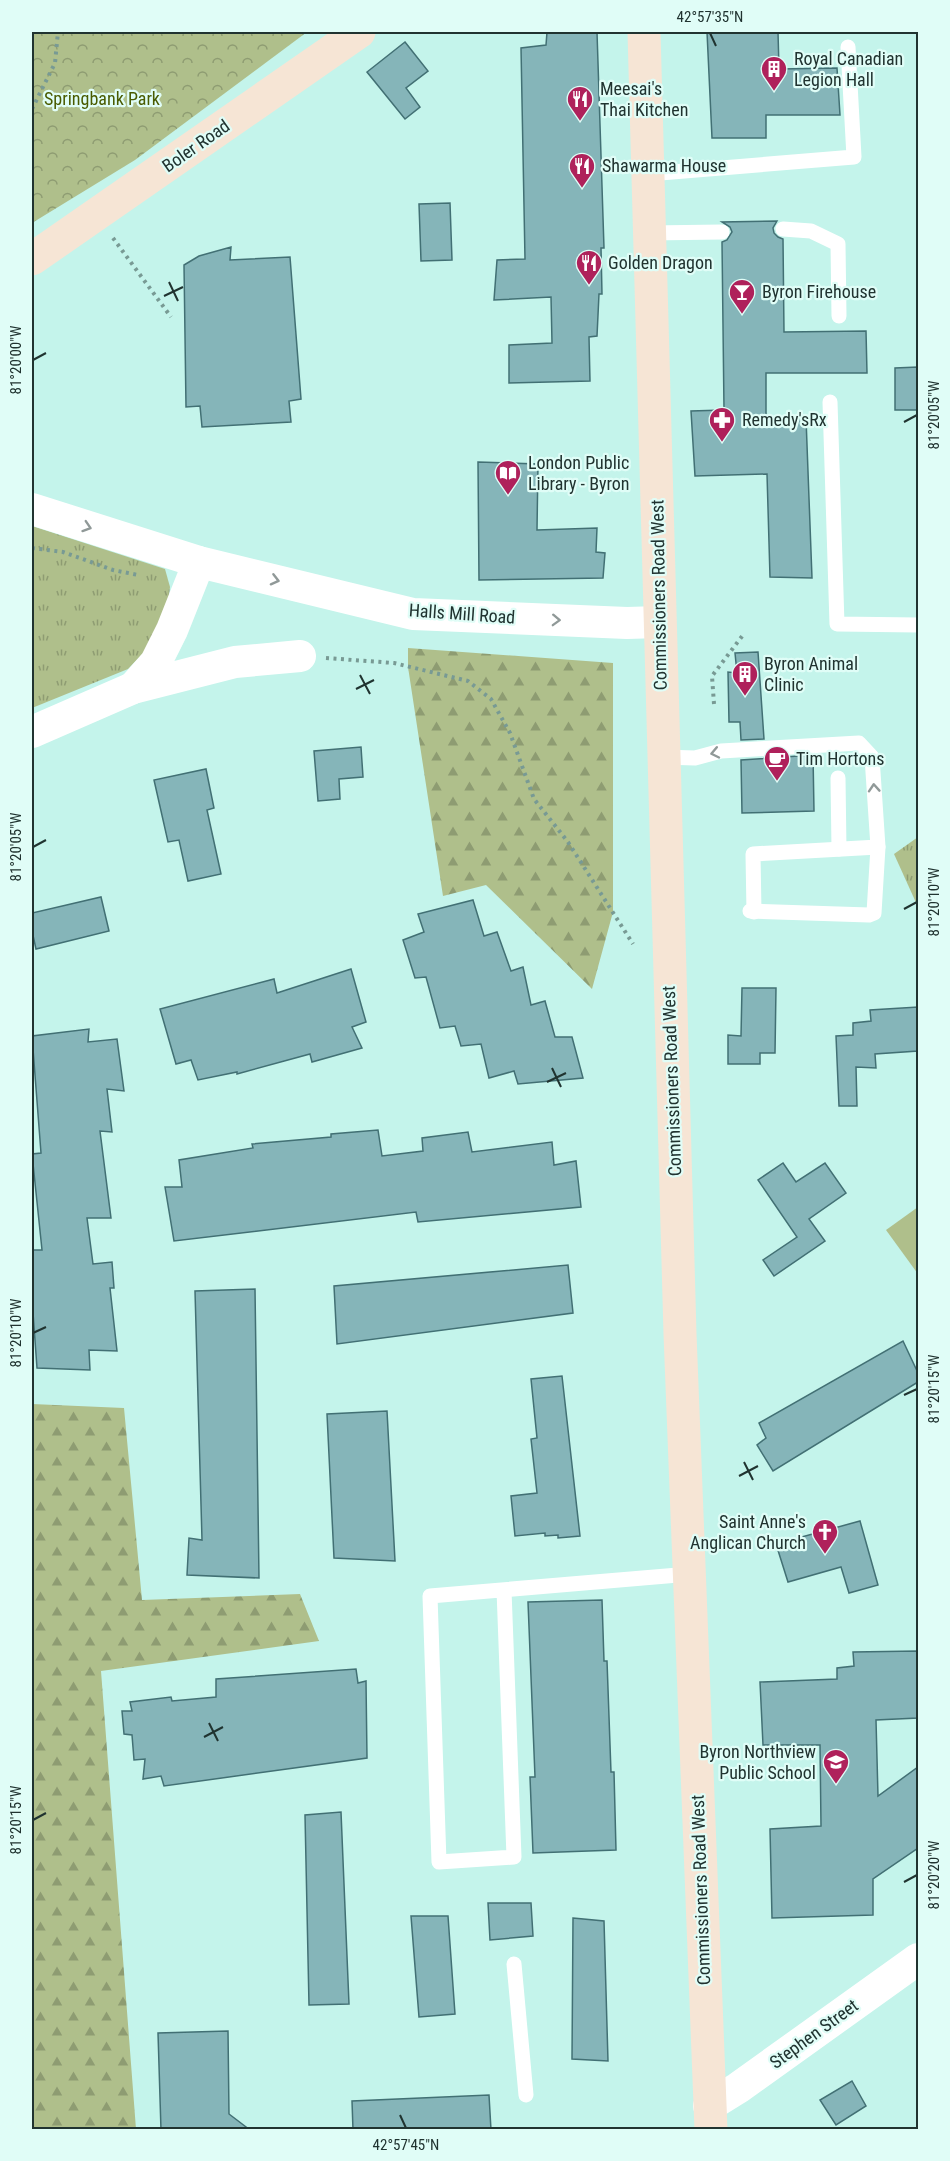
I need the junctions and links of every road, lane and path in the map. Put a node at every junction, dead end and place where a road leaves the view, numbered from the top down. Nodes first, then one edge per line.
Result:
1 (58, 32) edge
2 (359, 32) edge
3 (644, 32) edge
4 (848, 47) dead end
5 (32, 109) edge
6 (648, 174) junction
7 (783, 229) dead end
8 (722, 232) dead end
9 (649, 233) junction
10 (113, 237) dead end
11 (32, 259) edge
12 (839, 316) dead end
13 (171, 317) dead end
14 (830, 402) dead end
15 (32, 509) edge
16 (32, 548) edge
17 (199, 562) junction
18 (143, 576) dead end
19 (660, 622) junction
20 (918, 625) edge
21 (743, 635) dead end
22 (300, 656) joint
23 (133, 688) junction
24 (714, 704) dead end
25 (32, 732) edge
26 (662, 757) junction
27 (838, 778) dead end
28 (878, 847) junction
29 (839, 849) junction
30 (633, 944) dead end
31 (690, 1574) junction
32 (504, 1590) junction
33 (918, 1959) edge
34 (514, 1964) dead end
35 (526, 2096) dead end
36 (710, 2118) edge

1 - 5 path
2 - 11 main road, Boler Road
3 - 6 main road, Commissioners Road West
4 - 6 lane
6 - 9 main road, Commissioners Road West
7 - 12 lane
8 - 9 lane
9 - 19 main road, Commissioners Road West
10 - 13 path
14 - 20 lane
15 -> 17 street, Halls Mill Road
16 - 18 path
17 -> 19 street, Halls Mill Road
17 - 23 street
19 - 26 main road, Commissioners Road West
21 - 24 path
22 - 23 street
22 - 30 path
23 - 25 street
28 -> 26 lane
26 - 31 main road, Commissioners Road West
27 - 29 lane
28 - 29 lane
28 - 29 lane
31 - 32 lane
31 - 36 main road, Commissioners Road West
32 - 32 lane
33 - 36 street, Stephen Street
34 - 35 lane

